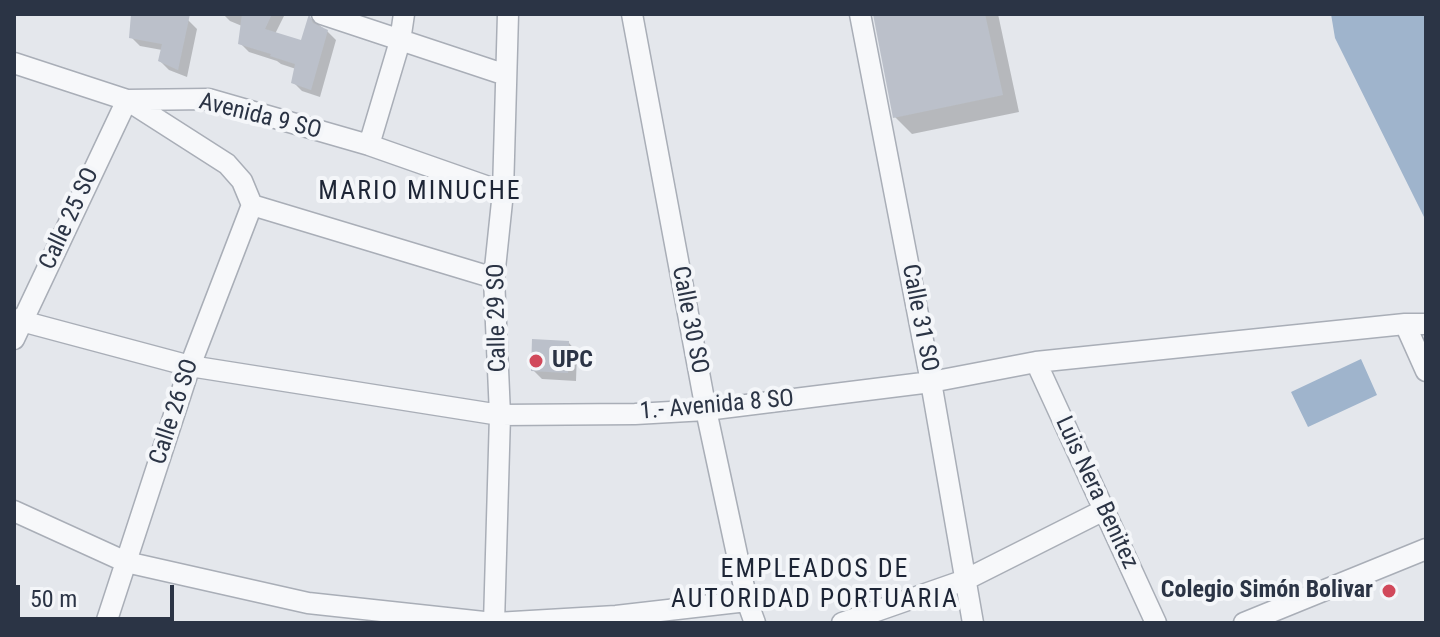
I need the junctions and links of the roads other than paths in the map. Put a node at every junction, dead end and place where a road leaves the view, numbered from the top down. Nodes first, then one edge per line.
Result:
1 (322, 14) edge
2 (404, 14) edge
3 (508, 14) edge
4 (632, 14) edge
5 (860, 14) edge
6 (400, 41) junction
7 (14, 63) edge
8 (506, 75) junction
9 (127, 100) junction
10 (369, 145) junction
11 (503, 192) junction
12 (252, 205) junction
13 (494, 278) junction
14 (1416, 324) edge
15 (16, 327) edge
16 (1036, 362) junction
17 (190, 366) junction
18 (1426, 371) edge
19 (931, 382) junction
20 (706, 410) junction
21 (500, 415) junction
22 (1104, 510) junction
23 (14, 511) edge
24 (1426, 549) edge
25 (126, 562) junction
26 (965, 580) junction
27 (747, 601) junction
28 (106, 623) edge
29 (495, 623) edge
30 (755, 623) edge
31 (842, 623) edge
32 (973, 623) edge
33 (1156, 623) edge
34 (1244, 623) edge

1 - 6 street
2 - 6 street
3 - 8 street, Calle 29 SO
4 - 20 street, Calle 30 SO
5 - 19 street, Calle 31 SO
6 - 8 street
6 - 10 street
7 - 9 street, Avenida 9 SO
8 - 11 street, Calle 29 SO
9 - 10 street, Avenida 9 SO
9 - 12 street
9 - 15 street, Calle 25 SO
10 - 11 street, Avenida 9 SO
11 - 13 street, Calle 29 SO
12 - 13 street
12 - 17 street, Calle 26 SO
13 - 21 street, Calle 29 SO
14 - 16 street, 1.- Avenida 8 SO
14 - 18 street
15 - 17 street, 1.- Avenida 8 SO
16 - 19 street, 1.- Avenida 8 SO
16 - 22 street, Luis Nera Benitez
17 - 21 street, 1.- Avenida 8 SO
17 - 25 street, Calle 26 SO
19 - 20 street, 1.- Avenida 8 SO
19 - 26 street, Calle 31 SO
20 - 21 street, 1.- Avenida 8 SO
20 - 27 street, Calle 30 SO
21 - 29 street, Calle 29 SO
22 - 26 street
22 - 33 street, Luis Nera Benitez
23 - 25 street
24 - 34 street
25 - 28 street, Calle 26 SO
25 - 29 street
26 - 31 street
26 - 32 street, Calle 31 SO
27 - 29 street
27 - 30 street, Calle 30 SO

